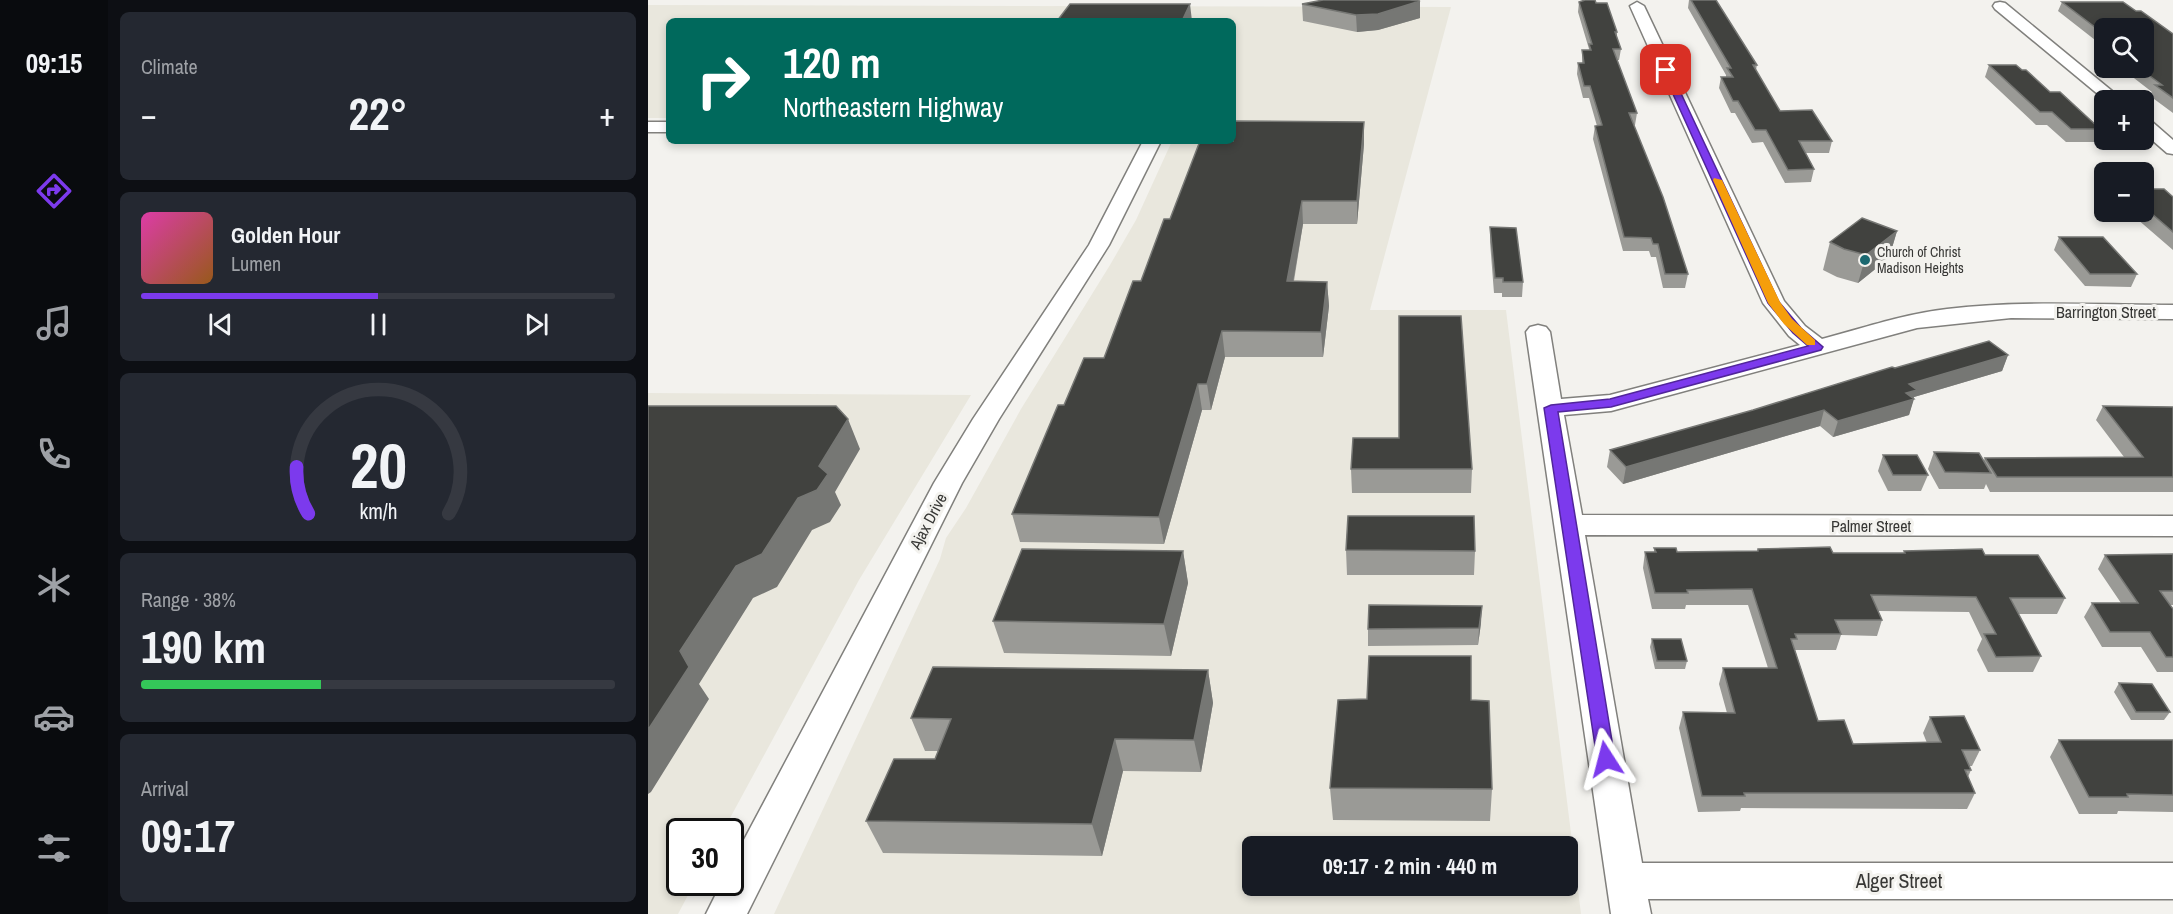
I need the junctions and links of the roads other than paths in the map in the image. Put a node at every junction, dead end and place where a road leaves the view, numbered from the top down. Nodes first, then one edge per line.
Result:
1 (1637, 6) dead end
2 (2000, 6) dead end
3 (2103, 90) edge
4 (648, 127) edge
5 (666, 127) edge
6 (2154, 133) edge
7 (1151, 144) edge
8 (2173, 149) edge
9 (2173, 312) edge
10 (1538, 332) dead end
11 (1817, 347) junction
12 (1551, 408) junction
13 (1568, 525) junction
14 (2173, 526) edge
15 (2173, 881) edge
16 (1628, 897) edge
17 (726, 914) edge

1 - 11 street
2 - 3 street
4 - 5 street
6 - 8 street
7 - 17 street, Ajax Drive
9 - 11 street, Barrington Street
10 - 12 street
11 - 12 street, Barrington Street
12 - 13 street
13 - 14 street, Palmer Street
13 - 16 street
15 - 16 street, Alger Street

